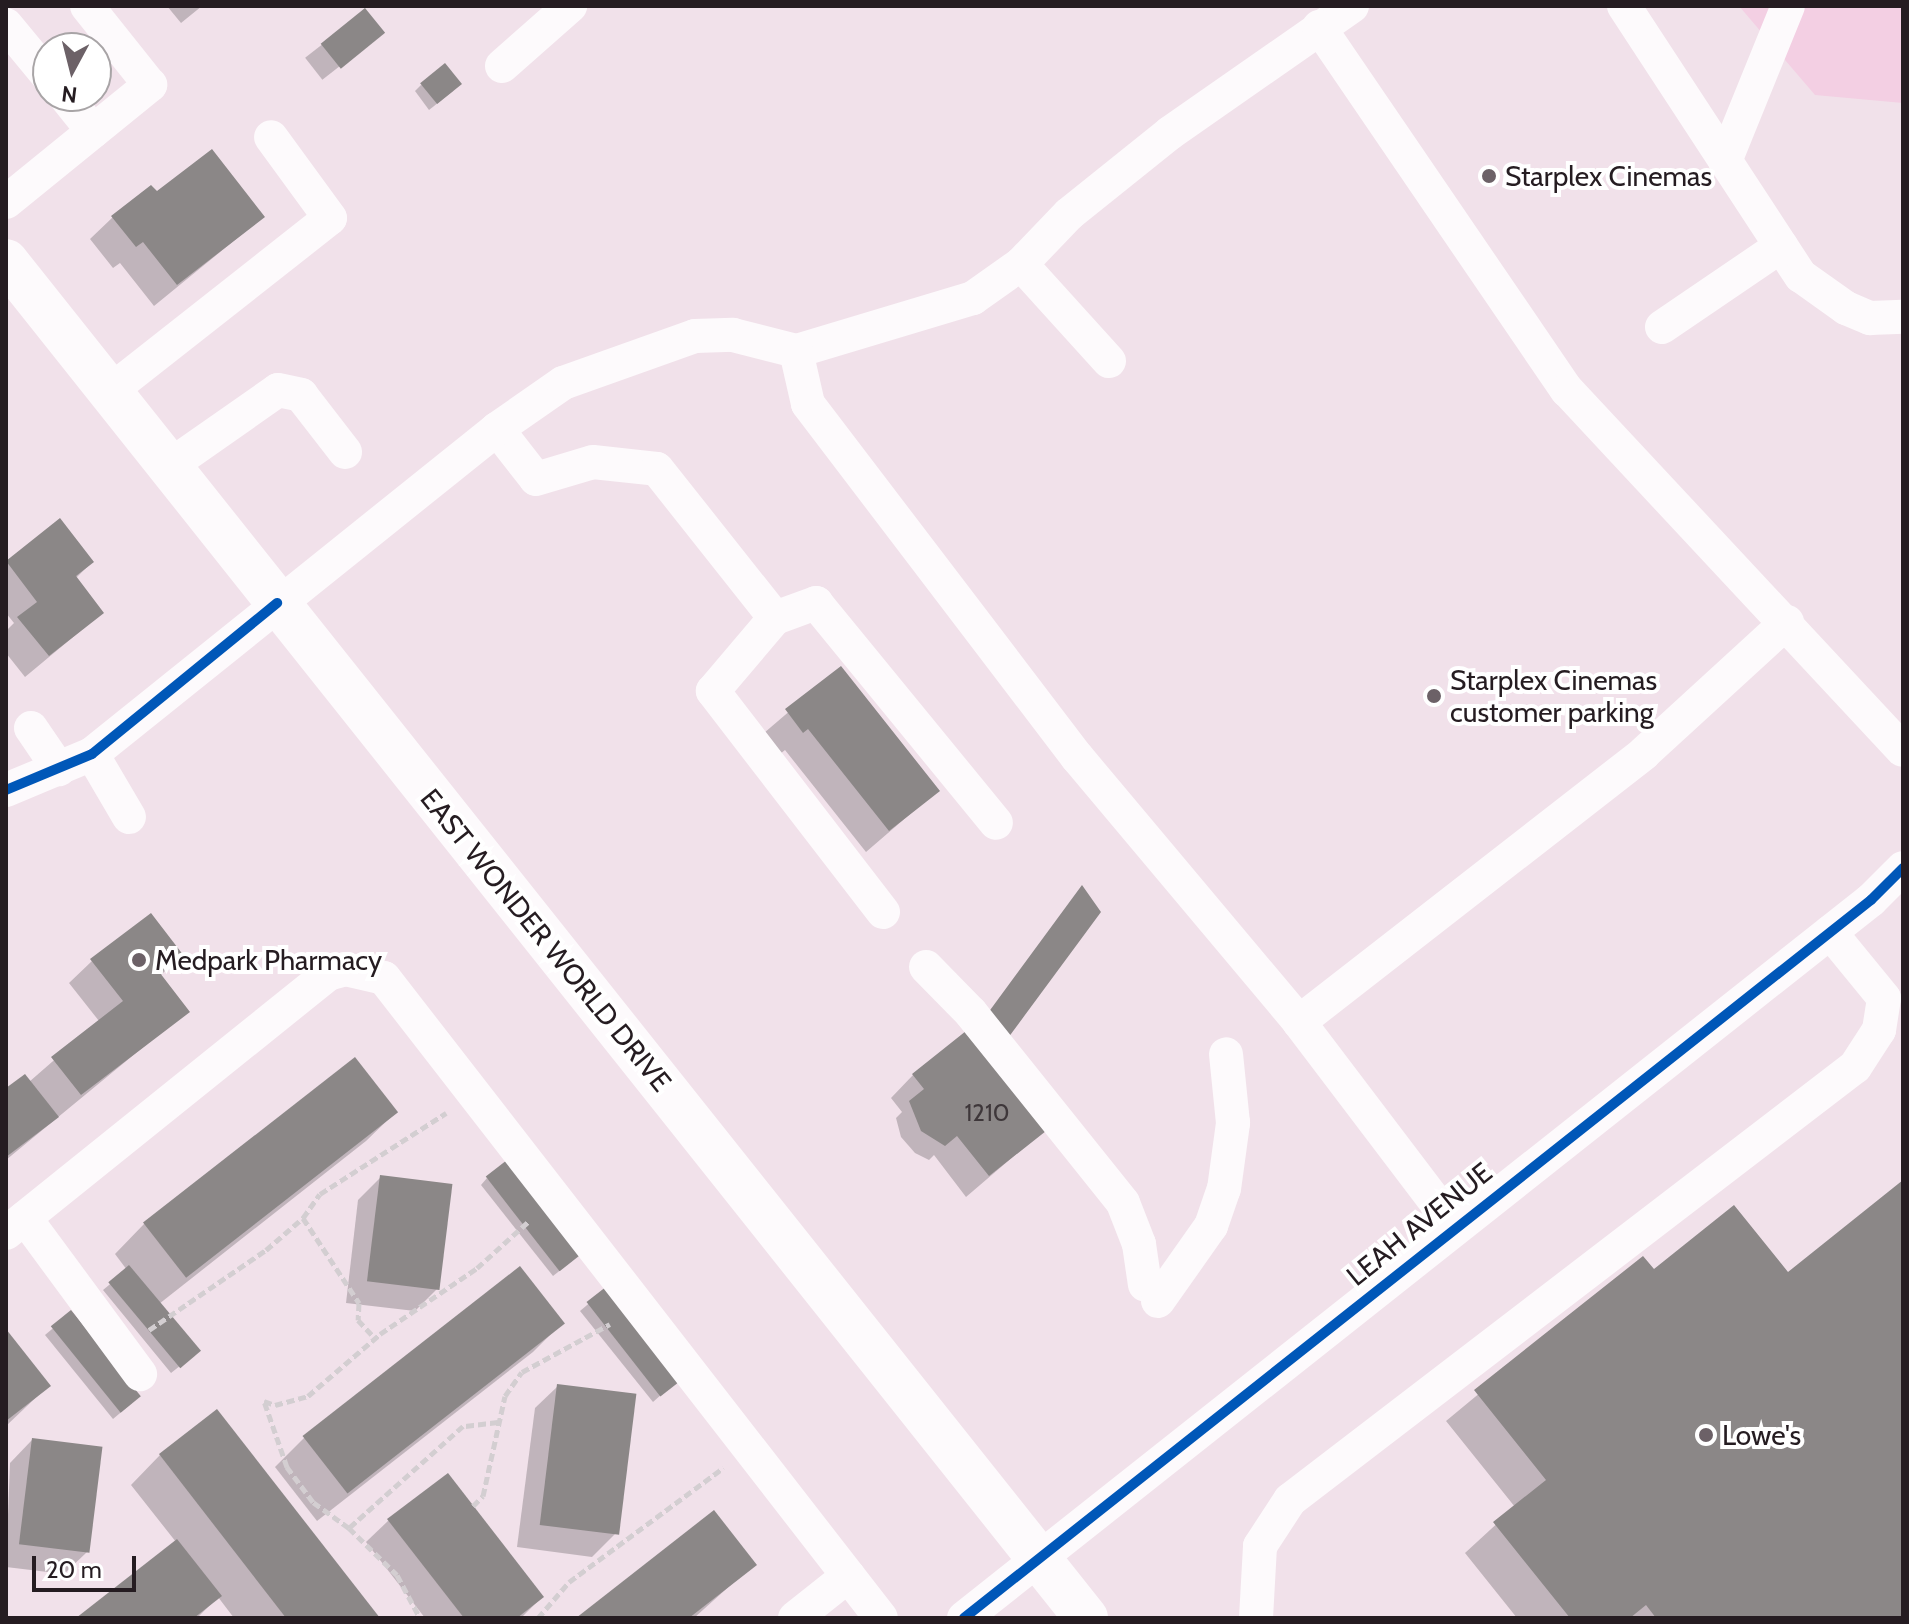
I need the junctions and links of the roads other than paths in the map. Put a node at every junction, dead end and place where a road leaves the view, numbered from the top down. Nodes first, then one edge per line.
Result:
1 (87, 6) edge
2 (570, 6) edge
3 (1352, 6) edge
4 (1624, 6) edge
5 (1788, 6) edge
6 (6, 25) edge
7 (1319, 27) junction
8 (32, 57) edge
9 (502, 66) dead end
10 (78, 112) edge
11 (93, 131) junction
12 (271, 137) dead end
13 (1725, 161) junction
14 (6, 202) edge
15 (1781, 246) junction
16 (6, 261) edge
17 (1021, 264) junction
18 (1903, 317) edge
19 (1662, 327) dead end
20 (796, 351) junction
21 (1109, 361) dead end
22 (109, 392) junction
23 (497, 429) junction
24 (345, 452) dead end
25 (168, 467) junction
26 (277, 603) junction
27 (775, 618) junction
28 (1787, 622) junction
29 (31, 728) dead end
30 (1903, 750) edge
31 (92, 754) junction
32 (59, 769) junction
33 (6, 790) edge
34 (129, 817) dead end
35 (996, 823) dead end
36 (1903, 868) edge
37 (883, 912) dead end
38 (1830, 932) junction
39 (926, 967) dead end
40 (1299, 1022) junction
41 (1226, 1054) dead end
42 (16, 1226) edge
43 (1454, 1226) junction
44 (131, 1362) road end
45 (1040, 1559) junction
46 (848, 1576) junction
47 (795, 1618) edge
48 (881, 1618) edge
49 (964, 1618) edge
50 (1086, 1618) edge
51 (1256, 1618) edge

1 - 11 street
2 - 9 street
3 - 7 street
4 - 13 street
5 - 13 street
6 - 8 street
7 - 17 street
7 - 28 street
10 - 11 street
11 - 14 street
12 - 22 street
13 - 15 street
15 - 18 street
15 - 19 street
16 - 22 main road, EAST WONDER WORLD DRIVE
17 - 20 street
17 - 21 street
20 - 23 street
20 - 40 street
22 - 25 main road, EAST WONDER WORLD DRIVE
23 - 26 street
23 - 27 street
24 - 25 street
25 - 26 main road, EAST WONDER WORLD DRIVE
26 - 31 street
26 - 45 main road, EAST WONDER WORLD DRIVE
27 - 35 street
27 - 37 street
28 - 30 street
28 - 40 street
29 - 32 street
31 - 32 street
31 - 34 street
32 - 33 street
36 - 38 street, LEAH AVENUE
38 - 43 street, LEAH AVENUE
38 - 51 street
39 - 41 street
40 - 43 street
42 - 44 street
42 - 46 street
43 - 45 street, LEAH AVENUE
45 - 49 street, LEAH AVENUE
45 - 50 main road, EAST WONDER WORLD DRIVE
46 - 47 street
46 - 48 street

